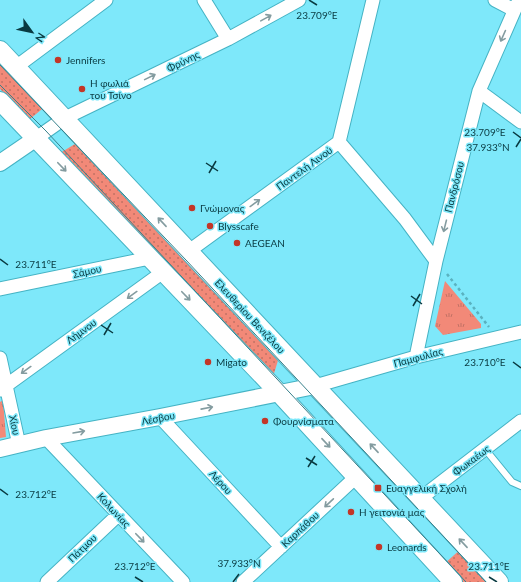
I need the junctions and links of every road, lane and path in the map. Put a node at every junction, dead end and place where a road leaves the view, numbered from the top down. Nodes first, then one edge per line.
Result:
1 (106, 0) edge
2 (204, 0) edge
3 (299, 0) edge
4 (373, 0) edge
5 (494, 0) edge
6 (516, 5) edge
7 (228, 40) junction
8 (0, 50) edge
9 (16, 67) junction
10 (479, 91) junction
11 (0, 101) edge
12 (65, 118) junction
13 (521, 122) edge
14 (35, 139) junction
15 (339, 142) junction
16 (0, 163) edge
17 (189, 251) junction
18 (150, 258) junction
19 (436, 261) junction
20 (163, 272) junction
21 (0, 288) edge
22 (521, 332) edge
23 (497, 336) junction
24 (416, 357) junction
25 (0, 358) edge
26 (315, 386) junction
27 (3, 387) edge
28 (280, 394) junction
29 (160, 417) junction
30 (520, 423) edge
31 (46, 438) junction
32 (19, 445) junction
33 (0, 449) edge
34 (485, 449) junction
35 (357, 476) junction
36 (521, 486) edge
37 (420, 498) junction
38 (118, 514) junction
39 (281, 547) junction
40 (445, 579) edge
41 (47, 582) edge
42 (182, 582) edge
43 (243, 582) edge
44 (499, 582) edge

1 - 9 street
2 - 7 street
7 -> 3 street, Φρύνης
4 - 15 street, Παντελή Λινού
5 - 6 street
6 -> 10 street, Πανδρόσου
12 -> 7 street, Φρύνης
8 - 9 main road, Ελευθερίου Βενιζέλου
9 - 12 main road, Ελευθερίου Βενιζέλου
10 - 13 street
10 -> 19 street, Πανδρόσου
11 - 14 main road
12 - 14 street, Φρύνης
17 -> 12 main road, Ελευθερίου Βενιζέλου
14 - 16 street
14 -> 18 main road
17 -> 15 street, Παντελή Λινού
15 - 19 street
17 - 26 main road, Ελευθερίου Βενιζέλου
18 - 20 main road
18 - 21 street, Σάμου
19 - 23 path
19 - 24 street, Πανδρόσου
20 -> 27 street, Λήμνου
20 -> 28 main road
22 - 23 street, Παμφυλίας
23 - 24 street, Παμφυλίας
24 - 26 street, Παμφυλίας
25 - 27 street, Χίου
26 - 28 street, Λέσβου
37 -> 26 main road, Ελευθερίου Βενιζέλου
27 - 32 street, Χίου
29 -> 28 street, Λέσβου
28 -> 35 main road
31 -> 29 street, Λέσβου
29 - 39 street, Λέρου
30 - 34 street, Φωκαέως
31 - 32 street, Λέσβου
31 - 38 street, Κολωνίας
32 - 33 street, Λέσβου
34 - 36 lane
34 - 37 street, Φωκαέως
35 -> 39 street, Καρπάθου
35 - 40 main road
44 -> 37 main road, Ελευθερίου Βενιζέλου
38 - 41 street, Πάτμου
38 -> 42 street, Κολωνίας
39 - 43 street, Καρπάθου

